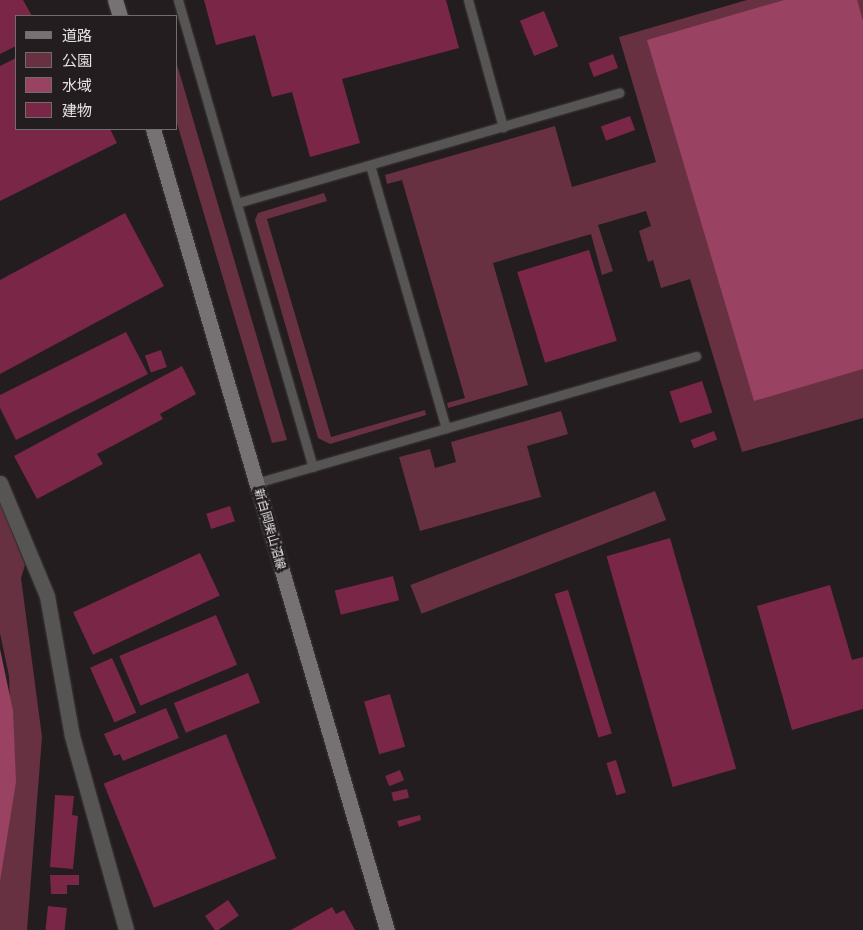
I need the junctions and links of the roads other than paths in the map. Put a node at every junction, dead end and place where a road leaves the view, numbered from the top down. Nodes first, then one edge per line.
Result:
1 (115, 0) edge
2 (178, 0) edge
3 (468, 0) edge
4 (120, 15) edge
5 (180, 19) edge
6 (619, 93) dead end
7 (503, 126) junction
8 (153, 130) edge
9 (370, 165) junction
10 (237, 204) junction
11 (696, 356) dead end
12 (446, 428) junction
13 (313, 466) junction
14 (0, 483) edge
15 (256, 483) junction
16 (126, 930) edge
17 (387, 930) edge

1 - 4 street
2 - 5 lane
3 - 7 lane
5 - 10 lane
6 - 7 lane
7 - 9 lane
8 - 15 street, 新白岡柴山沼線
9 - 10 lane
9 - 12 lane
10 - 13 lane
11 - 12 lane
12 - 13 lane
13 - 15 lane
14 - 16 street
15 - 17 street, 新白岡柴山沼線

